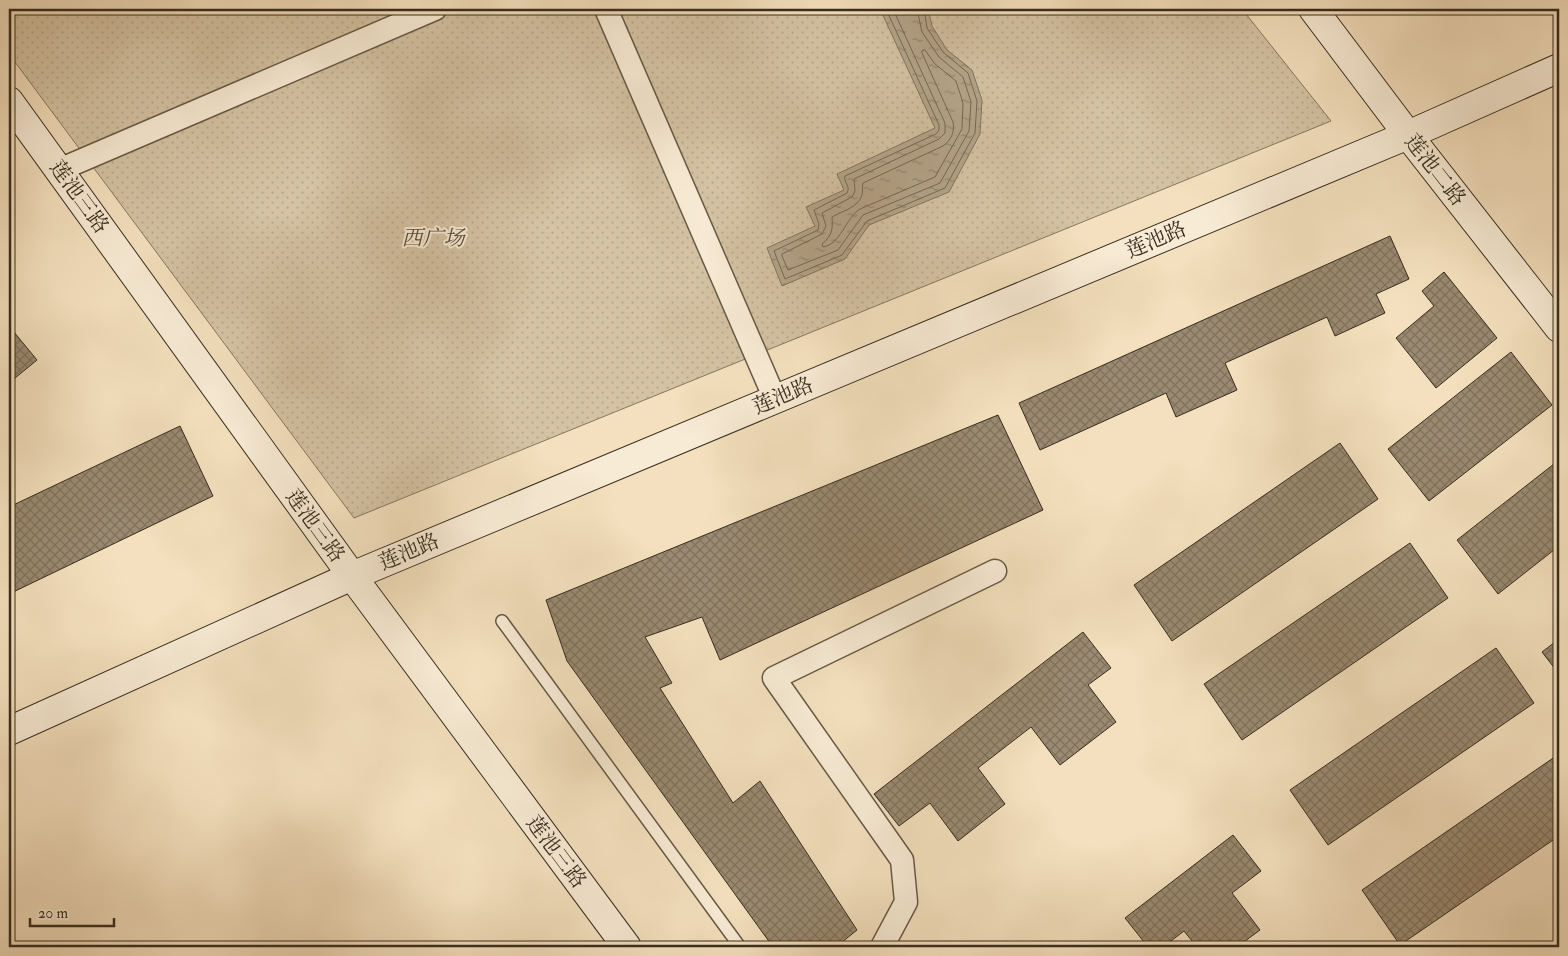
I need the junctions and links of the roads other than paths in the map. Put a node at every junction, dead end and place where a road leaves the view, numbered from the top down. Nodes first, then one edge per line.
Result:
1 (435, 9) edge
2 (606, 9) edge
3 (1313, 9) edge
4 (1559, 68) edge
5 (9, 101) edge
6 (1408, 135) junction
7 (59, 170) junction
8 (1559, 328) edge
9 (775, 400) junction
10 (995, 571) dead end
11 (352, 576) junction
12 (502, 621) dead end
13 (9, 731) edge
14 (627, 947) edge
15 (740, 947) edge
16 (882, 947) edge

1 - 7 street
2 - 9 street
3 - 6 street, 莲池二路
4 - 6 street, 莲池路
5 - 7 street, 莲池三路
6 - 8 street, 莲池二路
6 - 9 street, 莲池路
7 - 11 street, 莲池三路
9 - 11 street, 莲池路
10 - 16 street
11 - 13 street, 莲池路
11 - 14 street, 莲池三路
12 - 15 lane

